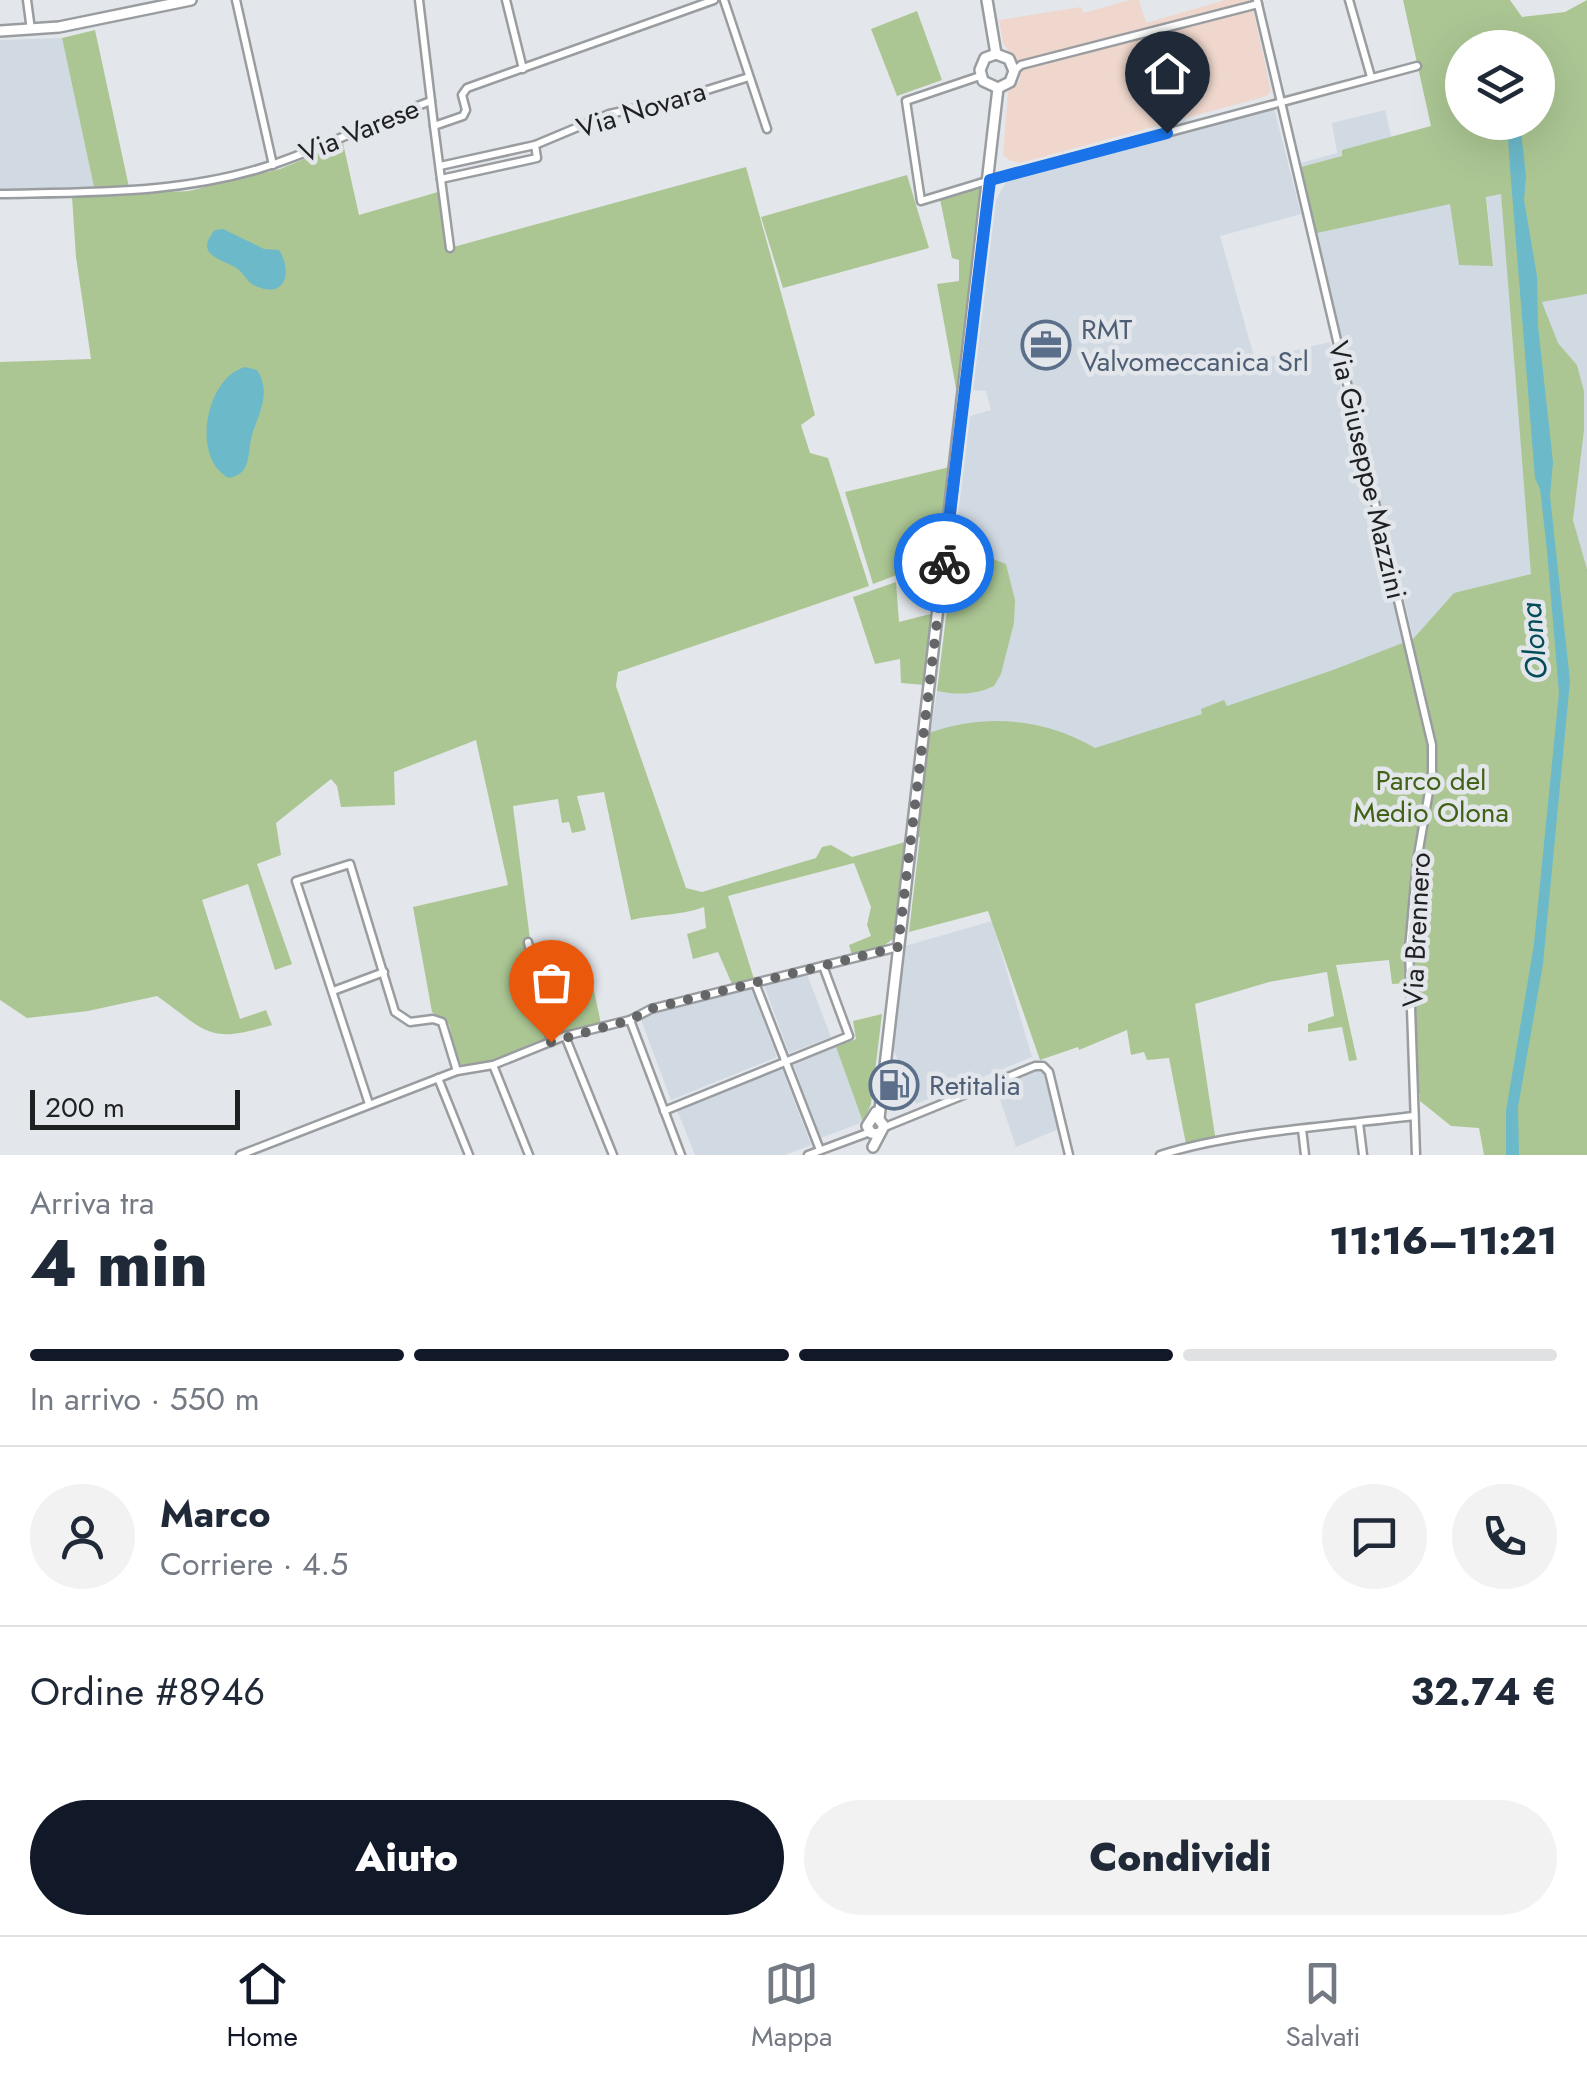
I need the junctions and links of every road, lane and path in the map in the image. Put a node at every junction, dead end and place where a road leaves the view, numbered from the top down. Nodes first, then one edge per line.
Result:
1 (27, 0) edge
2 (236, 0) edge
3 (419, 0) edge
4 (506, 0) edge
5 (714, 0) edge
6 (724, 0) edge
7 (986, 0) edge
8 (1349, 0) edge
9 (187, 1) edge
10 (1257, 2) edge
11 (697, 4) edge
12 (0, 31) edge
13 (31, 31) junction
14 (996, 54) junction
15 (1009, 59) junction
16 (1027, 64) junction
17 (1417, 66) dead end
18 (523, 69) junction
19 (1014, 71) junction
20 (980, 76) junction
21 (749, 77) junction
22 (1371, 77) junction
23 (998, 88) junction
24 (431, 101) junction
25 (1281, 102) junction
26 (434, 126) junction
27 (767, 128) dead end
28 (534, 145) junction
29 (273, 165) junction
30 (440, 166) junction
31 (441, 179) junction
32 (990, 180) junction
33 (0, 194) edge
34 (450, 248) dead end
35 (1422, 707) joint
36 (528, 942) dead end
37 (898, 947) junction
38 (823, 966) junction
39 (384, 972) junction
40 (754, 983) junction
41 (333, 991) junction
42 (630, 1020) junction
43 (565, 1036) junction
44 (551, 1042) junction
45 (786, 1062) junction
46 (494, 1065) junction
47 (457, 1071) junction
48 (438, 1078) junction
49 (369, 1104) junction
50 (664, 1111) junction
51 (1414, 1116) junction
52 (1359, 1122) junction
53 (876, 1124) junction
54 (1302, 1130) junction
55 (820, 1150) junction
56 (872, 1151) edge
57 (240, 1155) edge
58 (469, 1155) edge
59 (529, 1155) edge
60 (613, 1155) edge
61 (681, 1155) edge
62 (808, 1155) edge
63 (1069, 1155) edge
64 (1160, 1155) edge
65 (1306, 1155) edge
66 (1363, 1155) edge
67 (1416, 1155) edge

1 - 13 street
2 - 29 street
3 - 24 street
4 - 18 street
5 - 11 street, Via Varese
6 - 21 street
7 - 14 street
8 - 22 street
9 - 13 street
10 - 16 street
10 - 25 street, Via Giuseppe Mazzini
11 - 18 street, Via Varese
12 - 13 street
14 - 15 street
14 - 20 street
15 - 16 street
15 - 19 street
16 - 19 street
17 - 22 street
18 - 26 street, Via Varese
19 - 23 street
20 - 23 street
20 - 32 street
21 - 27 street
21 - 28 street, Via Novara
22 - 25 street
23 - 32 street
24 - 26 street, Via Varese
24 - 29 street, Via Varese
25 - 32 street
25 - 35 street, Via Giuseppe Mazzini
26 - 30 street
28 - 30 street, Via Novara
28 - 31 street, Via Novara
29 - 33 street, Via Varese
30 - 31 street
31 - 34 street
32 - 37 street
35 - 51 street, Via Brennero
36 - 44 street
37 - 38 street
37 - 53 street
38 - 40 street
38 - 45 street
39 - 41 street
39 - 41 street
39 - 47 street
40 - 42 street
40 - 45 street
41 - 49 street
42 - 43 street
42 - 50 street
43 - 44 street
43 - 60 street
44 - 46 street
45 - 50 street
45 - 55 street
46 - 47 street
46 - 59 street
47 - 48 street
48 - 49 street
48 - 58 street
49 - 57 street
50 - 61 street
51 - 52 street
51 - 67 street, Via Brennero
52 - 54 street
52 - 66 street
53 - 55 street
53 - 56 street
53 - 63 street
54 - 64 street
54 - 65 street
55 - 62 street

